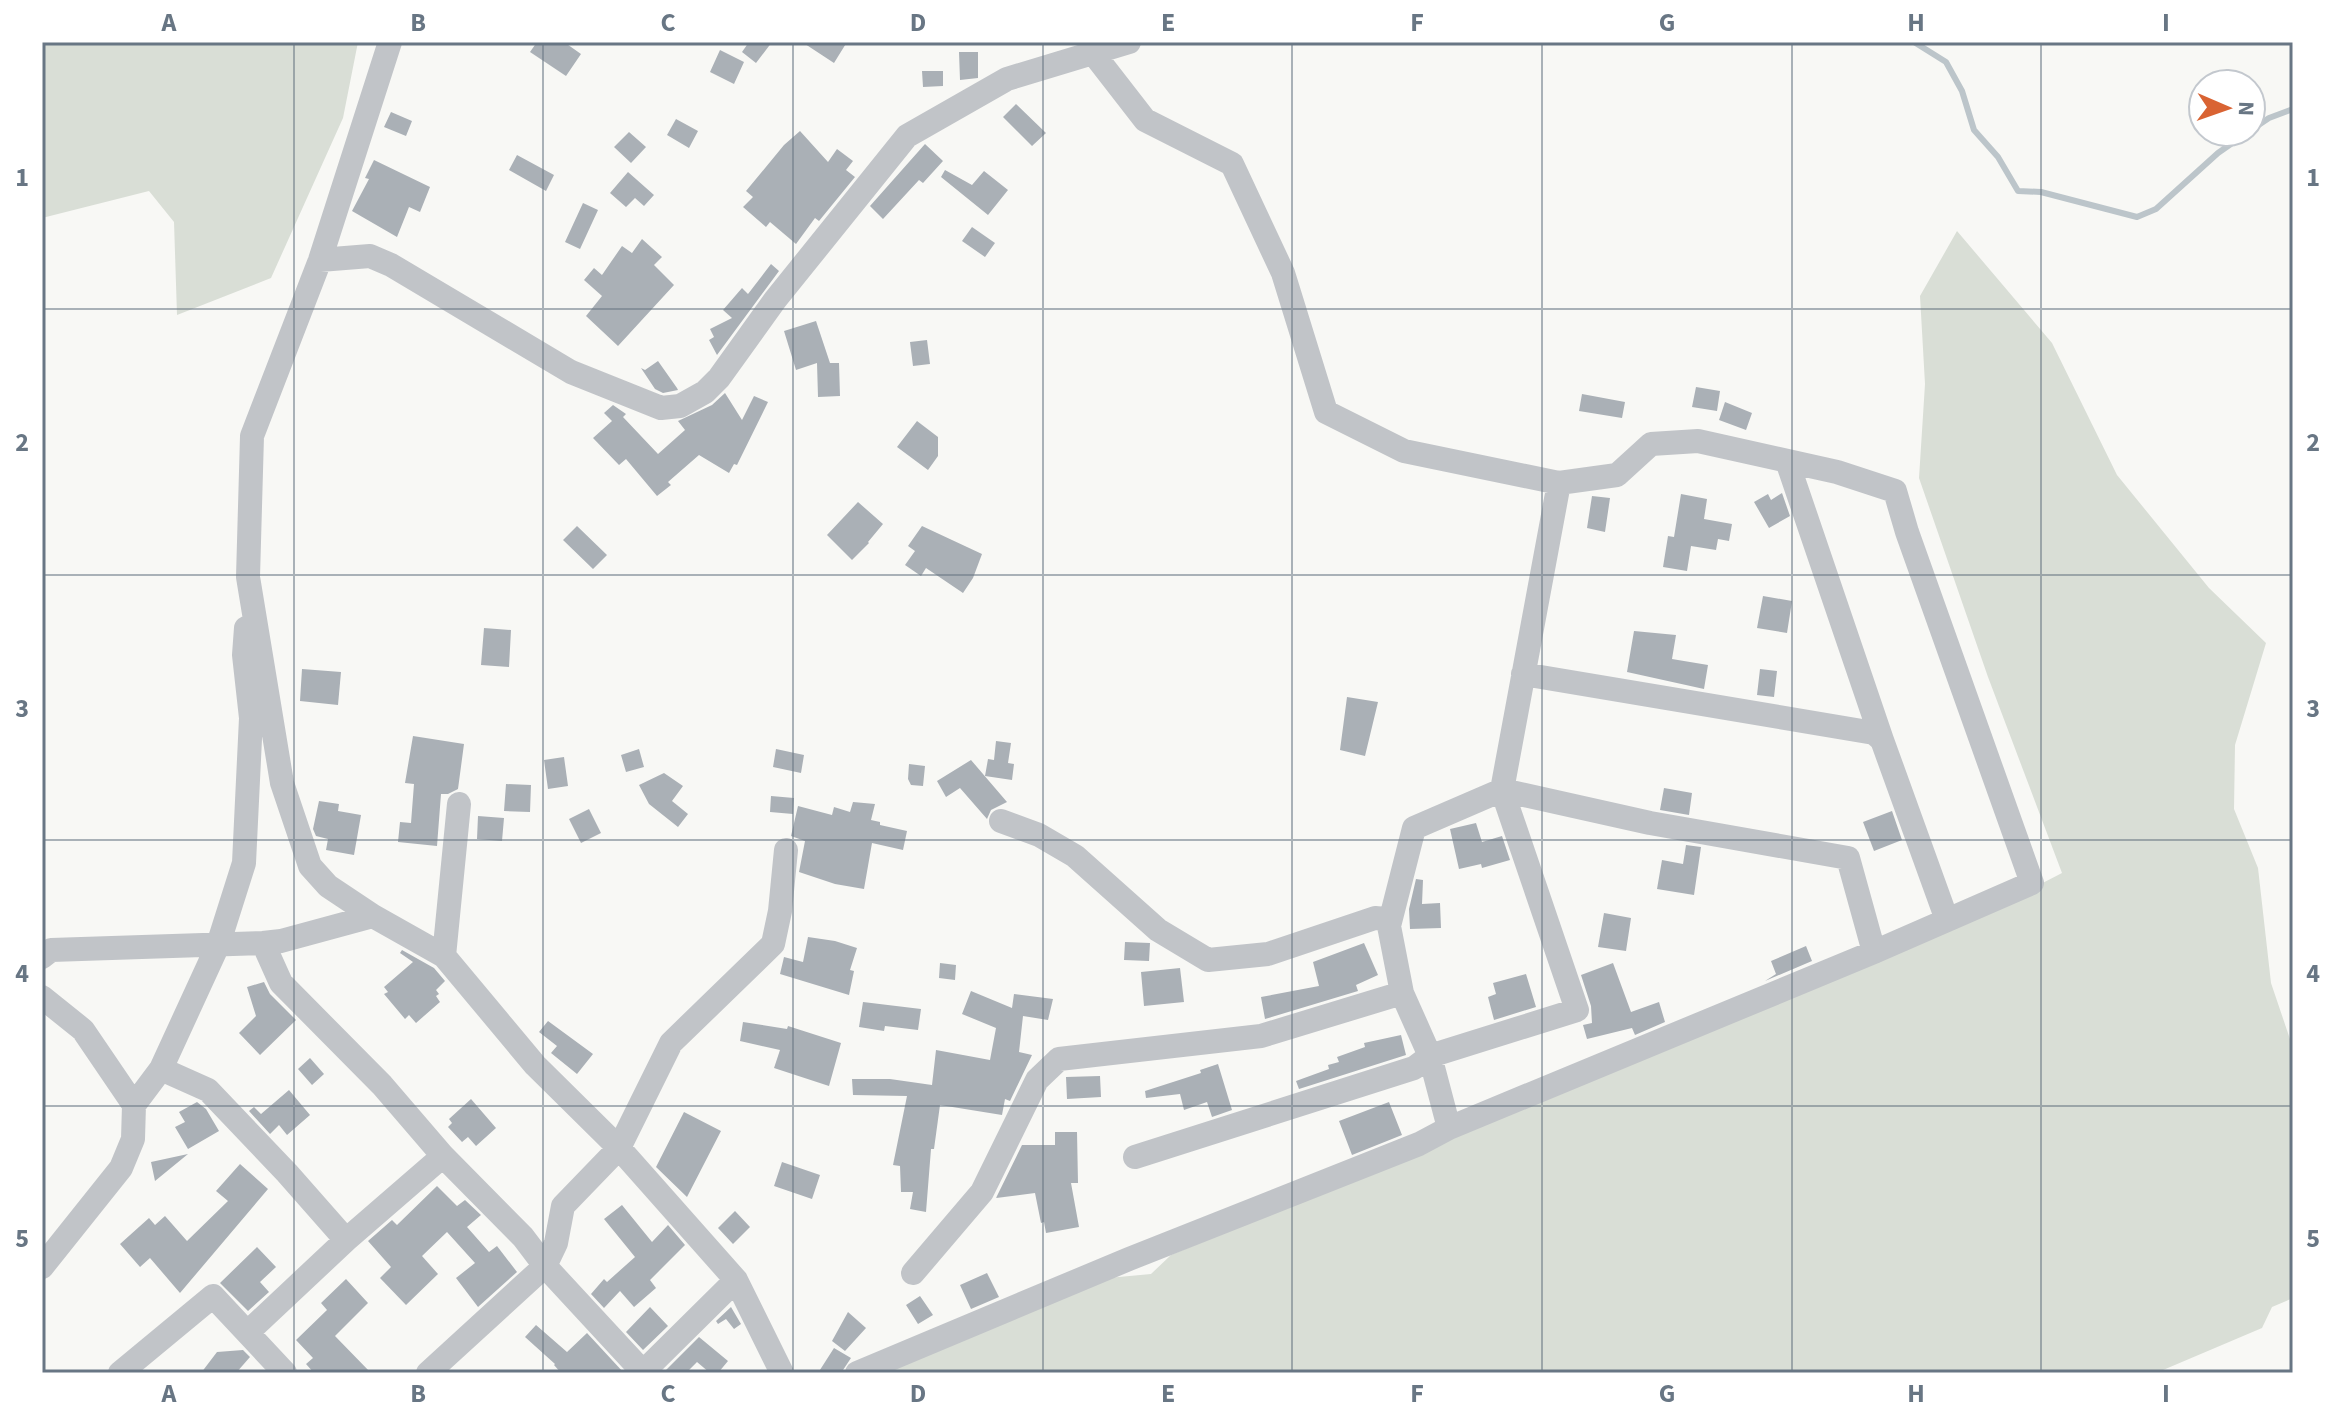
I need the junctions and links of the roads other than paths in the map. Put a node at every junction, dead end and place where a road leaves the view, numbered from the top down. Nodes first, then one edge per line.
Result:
1 (390, 42) edge
2 (1129, 42) edge
3 (1093, 53) junction
4 (320, 260) junction
5 (1787, 461) junction
6 (1559, 483) junction
7 (248, 577) junction
8 (1523, 674) junction
9 (1882, 740) junction
10 (1502, 790) junction
11 (459, 804) dead end
12 (1001, 821) dead end
13 (786, 850) dead end
14 (373, 916) junction
15 (1947, 920) junction
16 (1389, 926) junction
17 (263, 943) junction
18 (218, 945) junction
19 (1874, 952) junction
20 (444, 956) junction
21 (42, 957) edge
22 (1402, 993) junction
23 (42, 997) edge
24 (1430, 1056) junction
25 (161, 1069) junction
26 (134, 1105) junction
27 (1449, 1128) junction
28 (619, 1148) junction
29 (443, 1156) junction
30 (1135, 1157) dead end
31 (346, 1240) junction
32 (545, 1266) junction
33 (42, 1267) edge
34 (913, 1273) dead end
35 (736, 1280) junction
36 (248, 1332) junction
37 (120, 1373) edge
38 (285, 1373) edge
39 (428, 1373) edge
40 (782, 1373) edge
41 (857, 1373) edge

1 - 4 street
2 - 3 street
3 - 4 street
3 - 6 street
4 - 7 street
5 - 6 street
5 - 9 street
5 - 15 street
6 - 8 street
7 - 14 street
7 - 18 street
8 - 9 street
8 - 10 street
9 - 15 street
10 - 16 street
10 - 19 street
10 - 24 street
11 - 20 street
12 - 16 street
13 - 28 street
14 - 17 street
14 - 20 street
15 - 19 street
16 - 22 street
17 - 18 street
17 - 29 street
18 - 21 street
18 - 25 street
19 - 27 street
20 - 28 street
22 - 24 street
22 - 34 street
23 - 26 street
24 - 27 street
24 - 30 street
25 - 26 street
25 - 31 street
26 - 33 street
27 - 41 street
28 - 32 street
28 - 35 street
29 - 31 street
29 - 32 street
31 - 36 street
32 - 35 street
32 - 39 street
35 - 40 street
36 - 37 street
36 - 38 street

